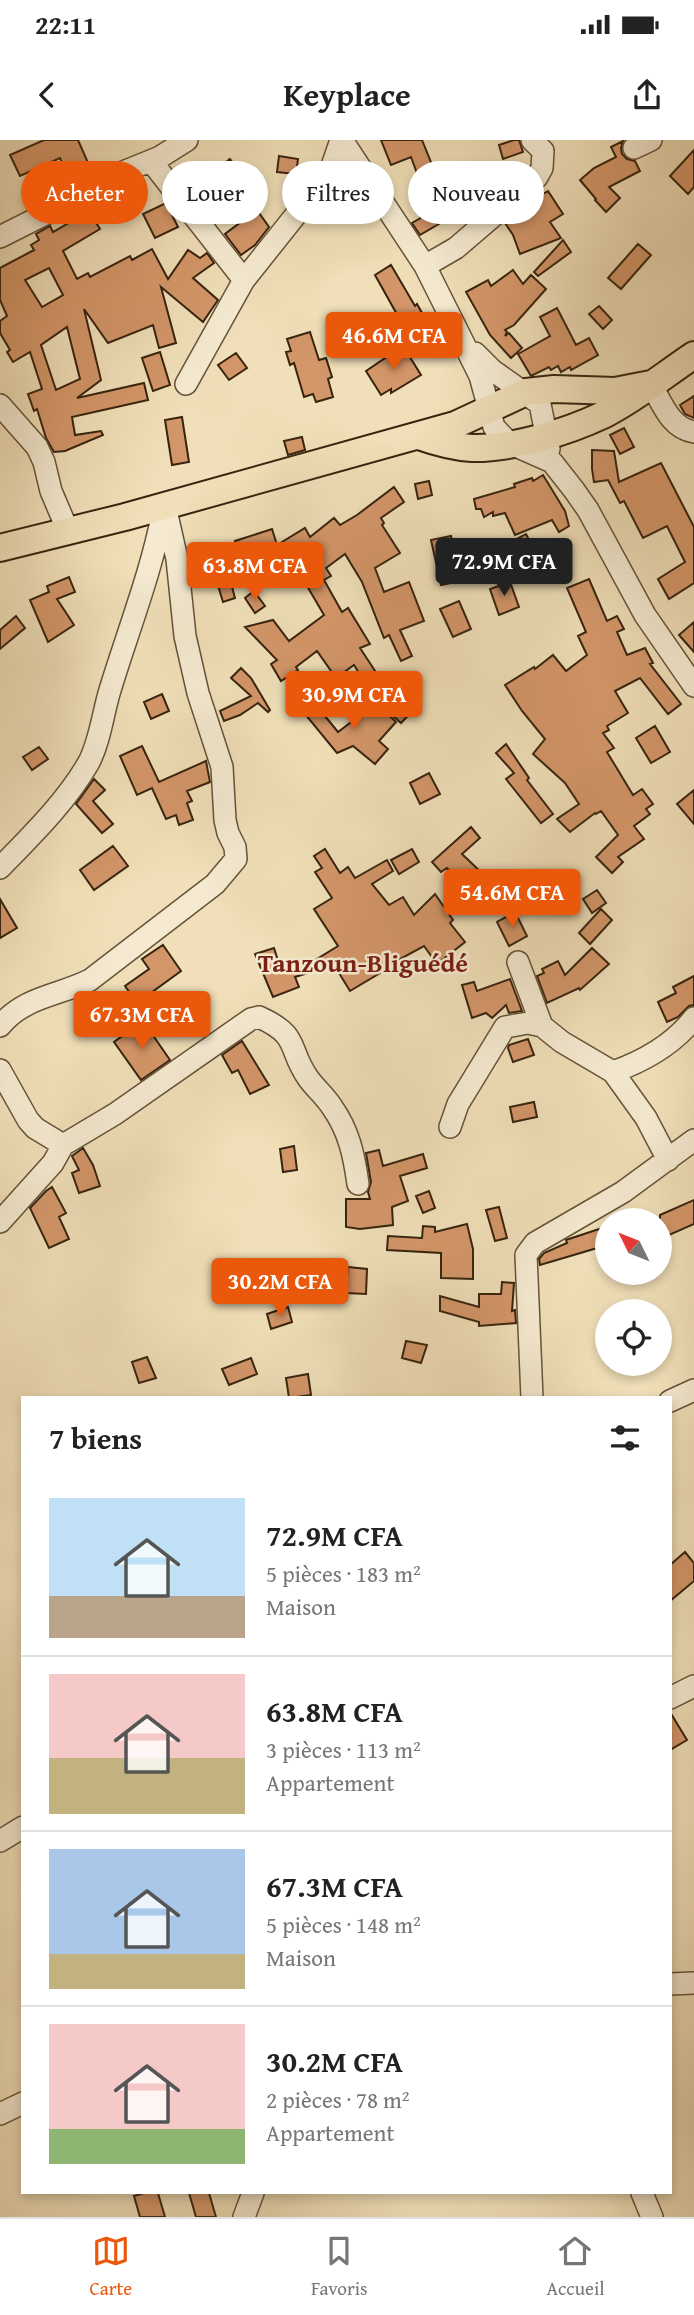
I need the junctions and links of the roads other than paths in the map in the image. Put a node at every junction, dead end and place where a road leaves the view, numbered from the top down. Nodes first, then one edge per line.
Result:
1 (187, 140) edge
2 (342, 140) edge
3 (532, 140) edge
4 (151, 161) junction
5 (0, 237) edge
6 (425, 266) junction
7 (243, 280) junction
8 (464, 342) junction
9 (694, 355) edge
10 (186, 384) dead end
11 (651, 384) junction
12 (526, 393) junction
13 (0, 405) edge
14 (490, 410) junction
15 (694, 432) edge
16 (417, 435) junction
17 (547, 435) junction
18 (509, 443) junction
19 (552, 461) junction
20 (164, 506) junction
21 (68, 531) junction
22 (0, 548) edge
23 (694, 686) edge
24 (0, 868) edge
25 (518, 962) dead end
26 (694, 1018) edge
27 (0, 1026) edge
28 (542, 1026) junction
29 (0, 1069) edge
30 (613, 1072) junction
31 (450, 1127) dead end
32 (694, 1140) edge
33 (63, 1144) junction
34 (668, 1160) junction
35 (358, 1184) dead end
36 (0, 1222) edge
37 (694, 1390) edge
38 (532, 1396) edge
39 (672, 1400) edge
40 (694, 1686) edge
41 (672, 1697) edge
42 (21, 1828) edge
43 (0, 1842) edge
44 (694, 1983) edge
45 (672, 1984) edge
46 (21, 2104) edge
47 (0, 2114) edge
48 (253, 2194) edge
49 (642, 2194) edge
50 (244, 2217) edge
51 (652, 2217) edge

1 - 4 street
2 - 6 street
2 - 7 street
3 - 6 street
4 - 5 street
4 - 7 street
6 - 8 street
7 - 10 street
8 - 12 street
8 - 14 street
9 - 11 main road
11 - 12 main road
11 - 15 street
11 - 17 main road
12 - 14 main road
12 - 17 street
13 - 21 street
14 - 16 main road
14 - 18 street
16 - 18 main road
16 - 20 main road
17 - 18 main road
17 - 19 street
18 - 19 street
19 - 23 street
20 - 21 main road
20 - 24 street
20 - 27 street
21 - 22 main road
25 - 28 street
26 - 30 street
28 - 30 street
28 - 31 street
29 - 33 street
30 - 34 street
32 - 34 street
33 - 35 street
33 - 36 street
34 - 38 street
37 - 39 street
40 - 41 street
42 - 43 street
44 - 45 street
46 - 47 street
48 - 50 street
49 - 51 street

